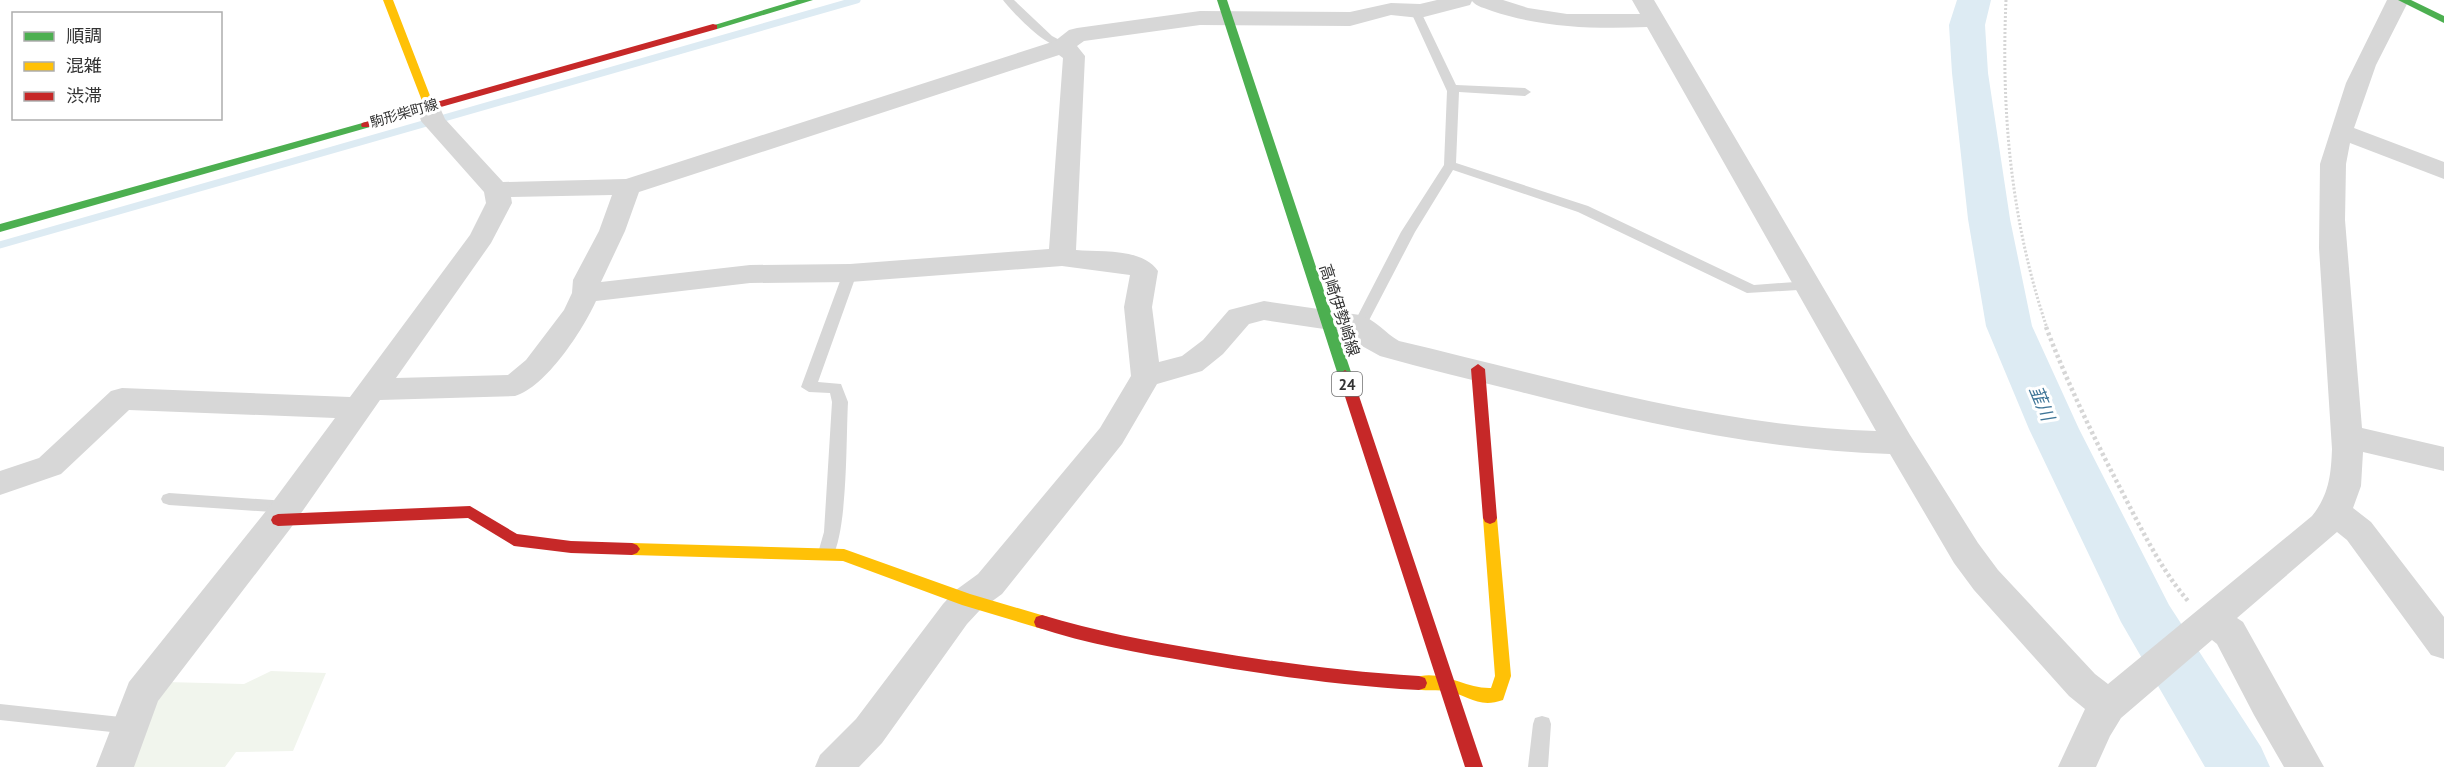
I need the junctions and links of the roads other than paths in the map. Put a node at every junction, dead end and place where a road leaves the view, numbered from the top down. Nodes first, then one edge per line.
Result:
1 (387, 0) edge
2 (808, 0) edge
3 (1008, 0) edge
4 (1462, 0) edge
5 (1482, 0) edge
6 (2398, 0) edge
7 (2403, 0) edge
8 (1224, 9) edge
9 (1302, 10) edge
10 (1415, 10) junction
11 (1648, 10) edge
12 (2444, 20) edge
13 (1063, 46) junction
14 (1451, 88) junction
15 (1525, 92) dead end
16 (429, 106) junction
17 (2342, 132) junction
18 (1450, 165) junction
19 (2444, 171) edge
20 (628, 187) junction
21 (496, 190) junction
22 (0, 228) edge
23 (1062, 257) junction
24 (850, 273) junction
25 (1809, 286) junction
26 (586, 293) junction
27 (1326, 319) junction
28 (1360, 325) junction
29 (1478, 369) junction
30 (1146, 376) junction
31 (366, 399) junction
32 (2346, 436) junction
33 (1899, 443) junction
34 (2444, 459) edge
35 (0, 483) edge
36 (169, 499) dead end
37 (283, 513) junction
38 (2335, 513) junction
39 (826, 553) junction
40 (968, 600) junction
41 (2204, 624) junction
42 (2444, 644) edge
43 (1449, 684) junction
44 (2108, 706) junction
45 (0, 712) edge
46 (1542, 724) dead end
47 (130, 726) junction
48 (115, 767) edge
49 (834, 767) edge
50 (1474, 767) edge
51 (1538, 767) edge
52 (2076, 767) edge
53 (2305, 767) edge

1 - 16 main road
2 - 16 main road, 駒形柴町線
3 - 13 lane
4 - 10 street
5 - 11 street
6 - 17 street
7 - 12 main road
8 - 9 street
8 - 13 street
8 - 27 main road, 高崎伊勢崎線 / 24
9 - 10 street
10 - 14 lane
11 - 25 street
13 - 20 street
13 - 23 street
14 - 15 lane
14 - 18 lane
16 - 21 street
16 - 22 main road, 駒形柴町線
17 - 19 street
17 - 32 street
18 - 25 lane
18 - 28 lane
20 - 21 street
20 - 26 street
21 - 31 street
23 - 24 street
23 - 30 street
24 - 26 street
24 - 39 lane
25 - 33 street
26 - 31 street
27 - 28 street
27 - 30 street
27 - 43 main road, 高崎伊勢崎線 / 24
28 - 29 street
29 - 33 street
29 - 43 main road
30 - 40 street
31 - 35 street
31 - 37 street
32 - 34 street
32 - 38 street
33 - 44 street
36 - 37 lane
37 - 39 main road
37 - 47 street
38 - 41 street
38 - 42 street
39 - 40 main road
40 - 43 main road
40 - 49 street
41 - 44 street
41 - 53 street
43 - 50 main road, 高崎伊勢崎線 / 24
44 - 52 street
45 - 47 lane
46 - 51 lane
47 - 48 street

